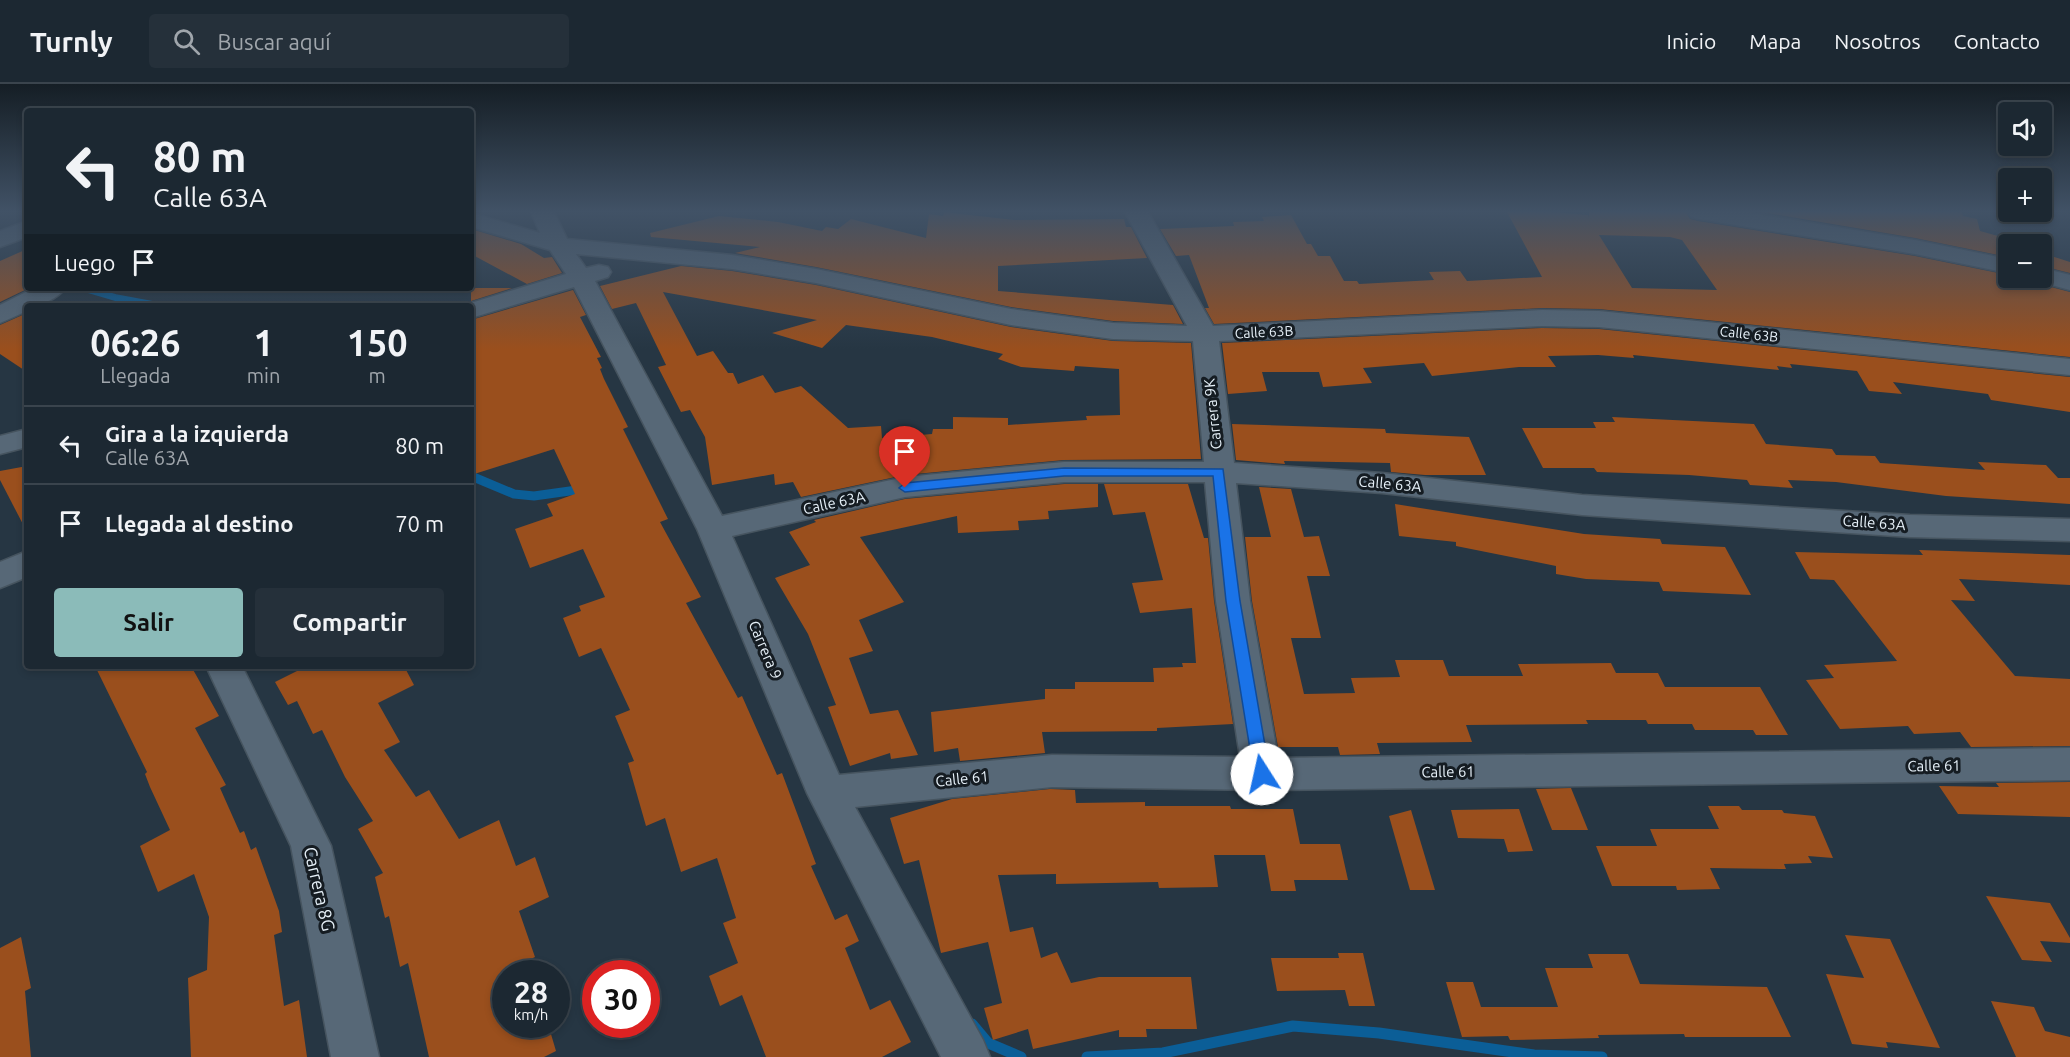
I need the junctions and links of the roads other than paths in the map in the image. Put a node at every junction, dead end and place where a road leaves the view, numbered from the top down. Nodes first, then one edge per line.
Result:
1 (567, 257) edge
2 (644, 257) edge
3 (688, 257) edge
4 (1162, 257) edge
5 (1966, 257) edge
6 (1998, 264) edge
7 (581, 278) junction
8 (2052, 278) edge
9 (2070, 283) edge
10 (47, 291) edge
11 (474, 309) edge
12 (0, 315) edge
13 (1205, 334) junction
14 (2070, 368) edge
15 (24, 439) edge
16 (0, 445) edge
17 (1219, 472) junction
18 (713, 529) junction
19 (2070, 530) edge
20 (24, 564) edge
21 (0, 576) edge
22 (225, 669) edge
23 (2070, 764) edge
24 (1262, 774) junction
25 (827, 793) junction
26 (355, 1057) edge
27 (966, 1057) edge

1 - 7 street, Carrera 9
2 - 7 street, Calle 63B
3 - 13 street, Calle 63B
4 - 13 street, Carrera 9K
5 - 6 street
7 - 11 street, Calle 63B
7 - 18 street, Carrera 9
8 - 9 street
10 - 12 street
13 - 14 street, Calle 63B
13 - 17 street, Carrera 9K
15 - 16 street
17 - 18 street, Calle 63A
17 - 19 street, Calle 63A
17 - 24 street, Carrera 9K
18 - 25 street, Carrera 9
20 - 21 street
22 - 26 street, Carrera 8G
23 - 24 street, Calle 61
24 - 25 street, Calle 61
25 - 27 street, Carrera 9

